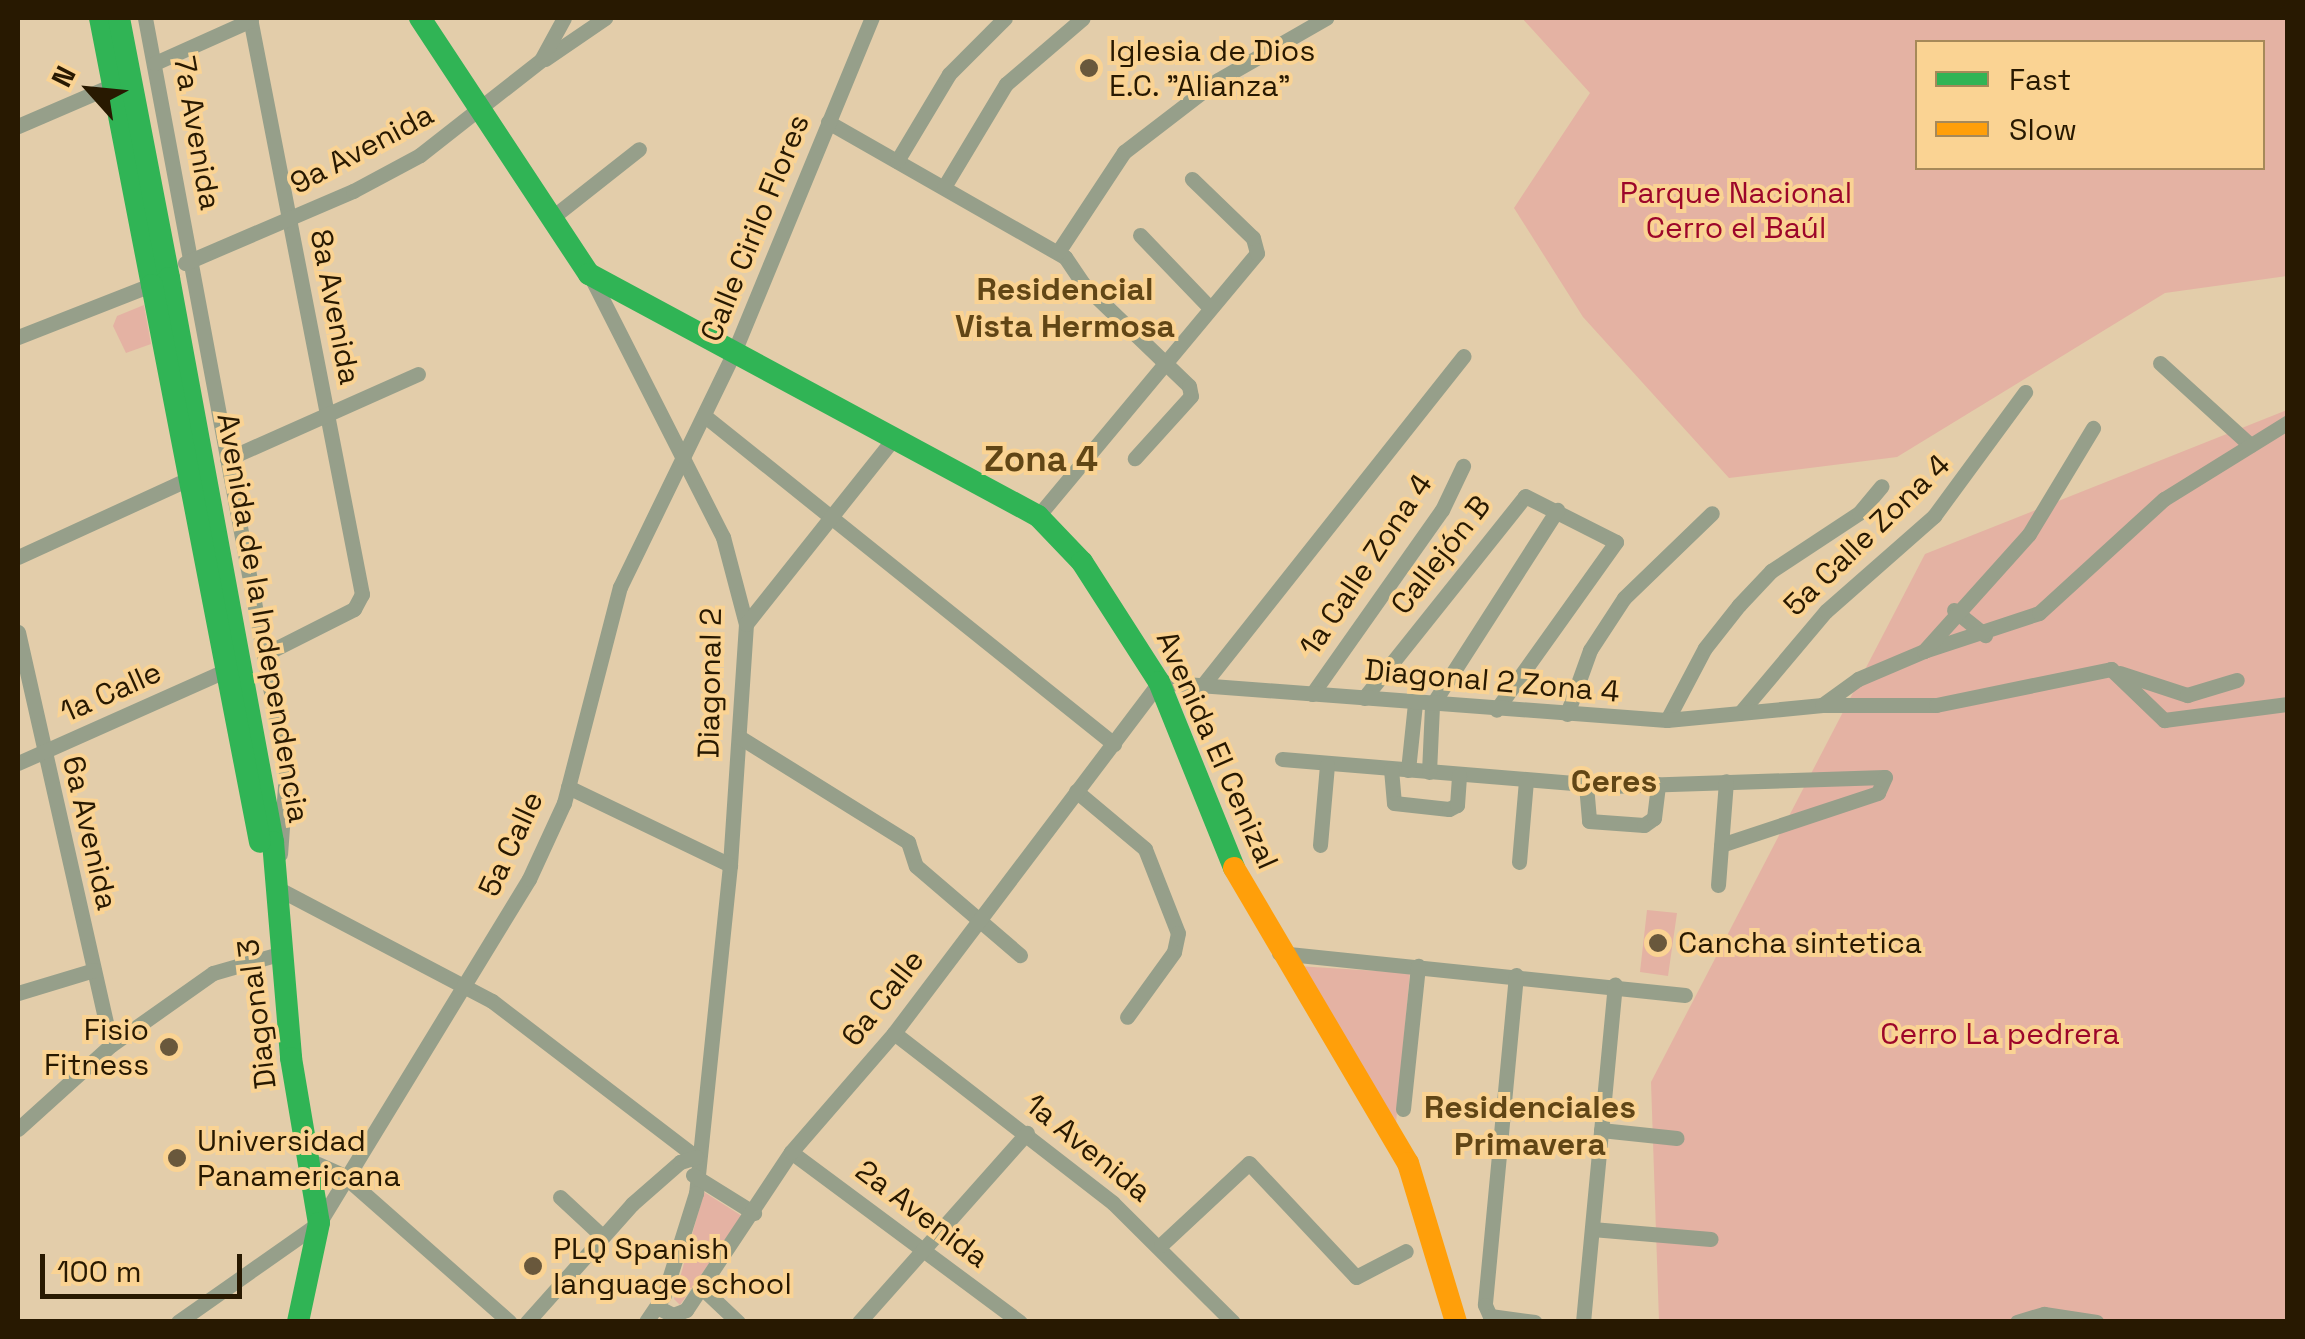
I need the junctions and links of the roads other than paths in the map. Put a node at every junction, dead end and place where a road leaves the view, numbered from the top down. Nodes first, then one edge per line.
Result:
1 (100, 18) edge
2 (119, 18) edge
3 (145, 18) edge
4 (420, 18) edge
5 (564, 18) edge
6 (604, 18) edge
7 (872, 18) edge
8 (1005, 18) edge
9 (1083, 18) edge
10 (1326, 18) edge
11 (250, 19) edge
12 (541, 60) junction
13 (155, 64) junction
14 (113, 85) junction
15 (482, 109) junction
16 (828, 122) junction
17 (18, 126) edge
18 (639, 149) dead end
19 (897, 162) junction
20 (1192, 179) dead end
21 (944, 187) junction
22 (554, 216) junction
23 (290, 218) junction
24 (1140, 235) dead end
25 (1058, 252) junction
26 (189, 259) junction
27 (589, 274) junction
28 (160, 282) junction
29 (1209, 306) junction
30 (18, 337) edge
31 (734, 352) junction
32 (1464, 356) dead end
33 (2160, 363) dead end
34 (1159, 364) junction
35 (418, 374) dead end
36 (2025, 392) dead end
37 (327, 414) junction
38 (706, 417) junction
39 (2288, 422) edge
40 (2093, 428) dead end
41 (892, 439) junction
42 (2250, 445) junction
43 (686, 458) junction
44 (1135, 458) dead end
45 (227, 459) junction
46 (1463, 466) dead end
47 (188, 479) junction
48 (1882, 486) dead end
49 (1557, 510) junction
50 (1712, 513) dead end
51 (1038, 516) junction
52 (833, 518) junction
53 (18, 558) edge
54 (1954, 610) junction
55 (746, 624) junction
56 (18, 632) edge
57 (1986, 635) junction
58 (1924, 652) junction
59 (265, 654) junction
60 (225, 670) junction
61 (2120, 673) junction
62 (2237, 680) dead end
63 (1159, 682) junction
64 (1202, 686) junction
65 (2172, 692) junction
66 (1312, 694) junction
67 (1364, 698) junction
68 (1414, 703) junction
69 (2288, 704) edge
70 (1432, 705) junction
71 (1822, 705) junction
72 (1496, 710) junction
73 (1740, 713) junction
74 (1567, 714) junction
75 (2154, 716) junction
76 (1666, 720) junction
77 (740, 738) junction
78 (1114, 744) junction
79 (44, 752) junction
80 (1282, 759) dead end
81 (18, 763) edge
82 (1327, 765) junction
83 (1400, 770) junction
84 (1429, 772) junction
85 (1459, 775) junction
86 (1726, 780) junction
87 (1526, 781) junction
88 (1658, 784) junction
89 (1586, 786) junction
90 (568, 787) junction
91 (1076, 792) junction
92 (1320, 845) dead end
93 (1721, 845) junction
94 (269, 857) junction
95 (1519, 862) dead end
96 (730, 865) junction
97 (1718, 885) dead end
98 (272, 889) junction
99 (978, 920) junction
100 (280, 954) junction
101 (1280, 954) junction
102 (1020, 955) dead end
103 (1418, 966) junction
104 (94, 970) junction
105 (1516, 975) junction
106 (1615, 985) junction
107 (465, 986) junction
108 (18, 993) edge
109 (1685, 995) dead end
110 (1128, 1017) dead end
111 (894, 1033) junction
112 (111, 1045) junction
113 (1403, 1109) dead end
114 (18, 1129) edge
115 (1601, 1130) junction
116 (1027, 1133) junction
117 (1677, 1138) dead end
118 (791, 1152) junction
119 (309, 1160) junction
120 (688, 1160) junction
121 (344, 1175) junction
122 (697, 1179) junction
123 (560, 1198) dead end
124 (754, 1213) junction
125 (319, 1223) junction
126 (1592, 1229) junction
127 (602, 1236) junction
128 (1711, 1239) dead end
129 (1161, 1245) junction
130 (923, 1247) junction
131 (1406, 1250) dead end
132 (702, 1288) junction
133 (659, 1308) junction
134 (178, 1322) edge
135 (298, 1322) edge
136 (510, 1322) edge
137 (527, 1322) edge
138 (646, 1322) edge
139 (738, 1322) edge
140 (859, 1322) edge
141 (1020, 1322) edge
142 (1233, 1322) edge
143 (1456, 1322) edge
144 (1535, 1322) edge
145 (1583, 1322) edge
146 (2017, 1322) edge
147 (2096, 1322) edge

1 - 14 main road, Avenida de la Independencia
2 - 28 main road, Avenida de la Independencia
3 - 13 street, 7a Avenida
4 - 15 main road, Diagonal 2
5 - 12 street, 9a Avenida
6 - 12 street
7 - 16 street, Calle Cirilo Flores
8 - 19 street
9 - 21 street
10 - 25 street
11 - 13 street
11 - 23 street, 8a Avenida
12 - 15 street, 9a Avenida
13 - 26 street, 7a Avenida
14 - 17 street
14 - 28 main road, Avenida de la Independencia
15 - 22 main road, Diagonal 2
15 - 23 street, 9a Avenida
16 - 19 street
16 - 31 street, Calle Cirilo Flores
18 - 22 street
19 - 21 street
20 - 29 street
21 - 25 street
22 - 27 main road, Diagonal 2
23 - 26 street, 9a Avenida
23 - 37 street, 8a Avenida
24 - 29 street
25 - 34 street
26 - 28 street, 9a Avenida
26 - 45 street, 7a Avenida
27 - 31 main road, Avenida El Cenizal
27 - 43 street, Diagonal 2
28 - 30 street
28 - 47 main road, Avenida de la Independencia
28 - 94 main road, Avenida de la Independencia
29 - 34 street
31 - 38 street, Calle Cirilo Flores
31 - 41 main road, Avenida El Cenizal
32 - 64 street
33 - 42 street
34 - 44 street
34 - 51 street
35 - 37 street
36 - 73 street, 5a Calle Zona 4
37 - 45 street
37 - 59 street, 8a Avenida
38 - 43 street, Calle Cirilo Flores
38 - 52 street
39 - 42 street
40 - 54 street
41 - 51 main road, Avenida El Cenizal
41 - 52 street
42 - 57 street
43 - 55 street, Diagonal 2
43 - 90 street, 5a Calle
45 - 59 street, 7a Avenida
46 - 66 street, 1a Calle Zona 4
47 - 53 street
47 - 60 main road, Avenida de la Independencia
48 - 76 street
49 - 67 street, Callejón B
49 - 70 street
49 - 72 street
50 - 74 street
51 - 63 main road, Avenida El Cenizal
52 - 55 street
52 - 78 street
54 - 57 street
54 - 58 street
55 - 77 street, Diagonal 2
56 - 79 street, 6a Avenida
57 - 58 street
58 - 71 street
59 - 98 street, 7a Avenida
60 - 79 street, 1a Calle
60 - 94 main road, Avenida de la Independencia
61 - 65 street
61 - 71 street, Diagonal 2 Zona 4
61 - 75 street
62 - 65 street
63 - 64 street, Diagonal 2 Zona 4
63 - 78 street, 6a Calle
63 - 101 main road, Avenida El Cenizal
64 - 66 street, Diagonal 2 Zona 4
65 - 75 street
66 - 67 street, Diagonal 2 Zona 4
67 - 68 street, Diagonal 2 Zona 4
68 - 70 street, Diagonal 2 Zona 4
68 - 83 street
69 - 75 street
70 - 72 street, Diagonal 2 Zona 4
70 - 84 street
71 - 73 street, Diagonal 2 Zona 4
72 - 74 street, Diagonal 2 Zona 4
73 - 76 street, Diagonal 2 Zona 4
74 - 76 street, Diagonal 2 Zona 4
77 - 96 street, Diagonal 2
77 - 99 street
78 - 91 street, 6a Calle
79 - 81 street, 1a Calle
79 - 104 street, 6a Avenida
80 - 82 street
82 - 83 street
82 - 92 street
83 - 84 street
83 - 85 street
84 - 85 street
85 - 87 street
86 - 88 street
86 - 93 street
86 - 93 street
87 - 89 street
87 - 95 street
88 - 89 street
88 - 89 street
90 - 96 street
90 - 107 street, 5a Calle
91 - 99 street, 6a Calle
91 - 110 street
93 - 97 street
94 - 98 main road, Diagonal 3
96 - 120 street, Diagonal 2
98 - 100 main road, Diagonal 3
98 - 107 street
99 - 102 street
99 - 111 street, 6a Calle
100 - 112 street
100 - 119 main road, Diagonal 3
101 - 103 street
101 - 143 main road, Avenida El Cenizal
103 - 105 street
103 - 113 street
104 - 108 street
104 - 112 street, 6a Avenida
105 - 106 street
105 - 144 street
106 - 109 street
106 - 115 street
107 - 120 street
107 - 121 street, 5a Calle
111 - 116 street, 1a Avenida
111 - 118 street, 6a Calle
112 - 114 street
115 - 117 street
115 - 126 street
116 - 129 street, 1a Avenida
116 - 130 street
118 - 124 street, 6a Calle
118 - 130 street, 2a Avenida
119 - 121 street
119 - 125 main road, Diagonal 3
120 - 122 street, Diagonal 2
120 - 127 street
121 - 125 street, 5a Calle
121 - 136 street
122 - 124 street
122 - 133 street, Diagonal 2
123 - 127 street
124 - 132 street, 6a Calle
125 - 134 street
125 - 135 main road
126 - 128 street
126 - 145 street
127 - 137 street
129 - 131 street
129 - 142 street, 1a Avenida
130 - 140 street
130 - 141 street, 2a Avenida
132 - 133 street, 6a Calle
132 - 139 street
133 - 138 street, 6a Calle
146 - 147 street

